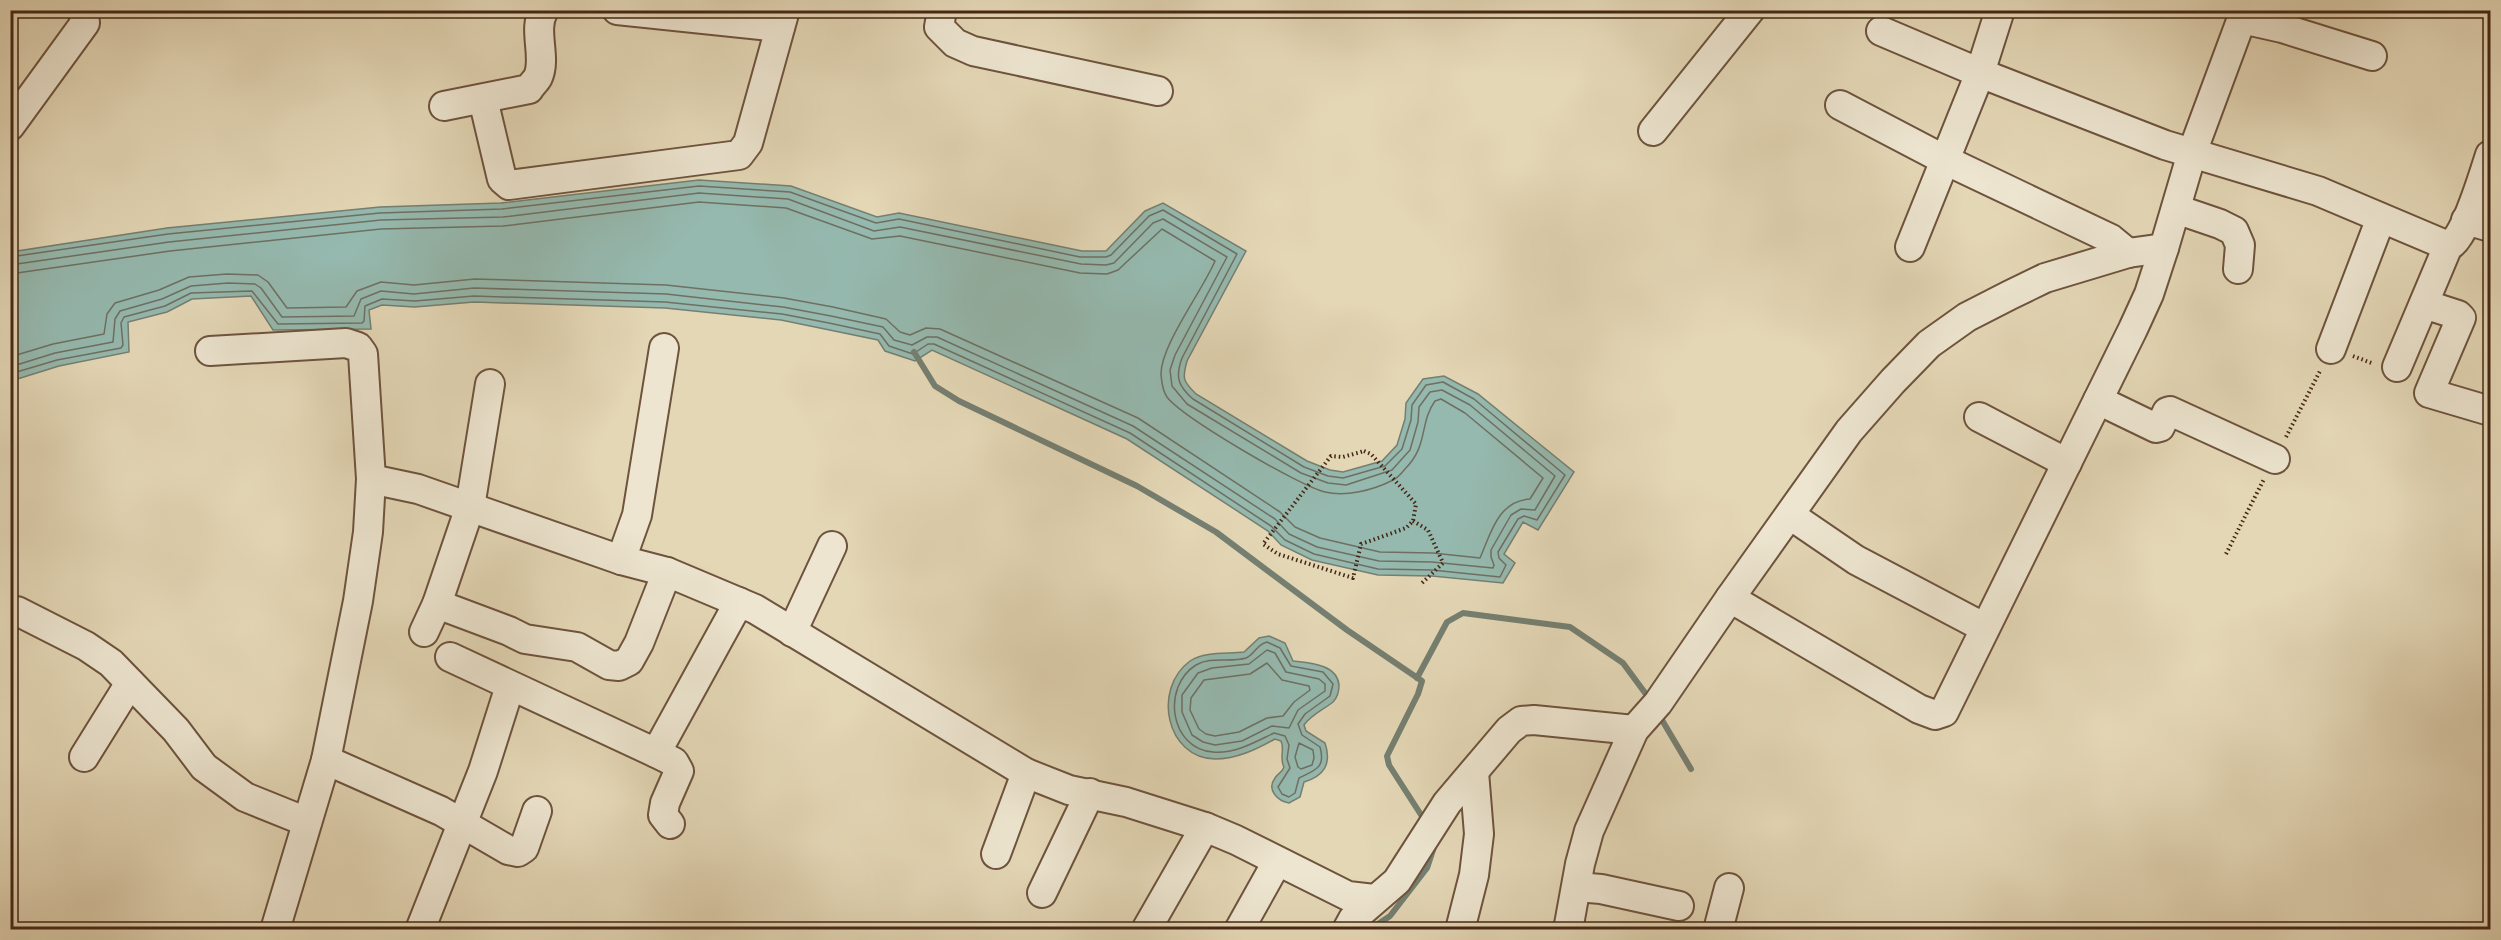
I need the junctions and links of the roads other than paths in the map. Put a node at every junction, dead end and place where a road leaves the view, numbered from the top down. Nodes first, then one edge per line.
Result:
1 (83, 10) edge
2 (544, 10) edge
3 (616, 10) edge
4 (942, 10) edge
5 (1750, 10) edge
6 (2000, 10) edge
7 (2244, 15) edge
8 (782, 19) edge
9 (2286, 19) edge
10 (1881, 31) dead end
11 (2372, 56) dead end
12 (1980, 73) junction
13 (1158, 91) dead end
14 (483, 99) junction
15 (1840, 105) dead end
16 (444, 106) dead end
17 (10, 126) edge
18 (1653, 131) dead end
19 (2192, 153) junction
20 (2490, 155) edge
21 (1945, 160) junction
22 (2176, 209) junction
23 (2381, 218) junction
24 (2478, 224) edge
25 (2448, 246) junction
26 (1910, 247) dead end
27 (2164, 248) junction
28 (2128, 253) junction
29 (2238, 269) dead end
30 (2424, 304) junction
31 (664, 348) dead end
32 (2331, 349) road end
33 (210, 351) dead end
34 (2397, 367) road end
35 (490, 384) dead end
36 (2098, 400) junction
37 (2490, 411) edge
38 (1978, 417) dead end
39 (2275, 459) road end
40 (2067, 463) junction
41 (371, 479) junction
42 (470, 507) junction
43 (1790, 515) junction
44 (832, 546) dead end
45 (621, 560) junction
46 (666, 572) junction
47 (1730, 598) junction
48 (739, 602) junction
49 (437, 604) junction
50 (17, 611) dead end
51 (1985, 628) junction
52 (424, 632) dead end
53 (792, 632) junction
54 (450, 657) dead end
55 (130, 683) junction
56 (510, 686) junction
57 (1648, 714) junction
58 (656, 753) junction
59 (84, 757) dead end
60 (326, 760) junction
61 (1474, 772) junction
62 (1026, 773) junction
63 (1090, 793) junction
64 (537, 811) dead end
65 (307, 822) junction
66 (461, 823) junction
67 (670, 824) dead end
68 (1205, 827) junction
69 (996, 854) dead end
70 (1277, 862) junction
71 (1576, 888) junction
72 (1729, 888) dead end
73 (1042, 893) dead end
74 (1374, 899) junction
75 (1679, 906) dead end
76 (1576, 928) edge
77 (275, 930) edge
78 (420, 930) edge
79 (1146, 930) edge
80 (1239, 930) edge
81 (1347, 930) edge
82 (1460, 930) edge
83 (1718, 930) edge

1 - 17 street
2 - 14 street
3 - 8 street
4 - 13 street
5 - 18 street
6 - 12 street
7 - 9 street
7 - 19 street
8 - 14 street
9 - 11 street
10 - 12 street
12 - 19 street
12 - 21 street
14 - 16 street
15 - 21 street
19 - 22 street
19 - 23 street
20 - 24 street
21 - 26 street
21 - 28 street
22 - 27 street
22 - 29 street
23 - 25 street
23 - 32 street
24 - 25 street
25 - 30 street
27 - 28 street
27 - 36 street
28 - 43 street
30 - 34 street
30 - 37 street
31 - 45 street
33 - 41 street
35 - 42 street
36 - 39 street
36 - 40 street
38 - 40 street
40 - 51 street
41 - 42 street
41 - 60 street
42 - 45 street
42 - 49 street
43 - 47 street
43 - 51 street
44 - 53 street
45 - 46 street
46 - 48 street
46 - 49 street
47 - 51 street
47 - 57 street
48 - 53 street
48 - 58 street
49 - 52 street
50 - 55 street
53 - 62 street
54 - 56 street
55 - 59 street
55 - 65 street
56 - 58 street
56 - 66 street
57 - 61 street
57 - 71 street
58 - 67 street
60 - 65 street
60 - 66 street
61 - 74 street
61 - 82 street
62 - 63 street
62 - 69 street
63 - 68 street
63 - 73 street
64 - 66 street
65 - 77 street
66 - 78 street
68 - 70 street
68 - 79 street
70 - 74 street
70 - 80 street
71 - 75 street
71 - 76 street
72 - 83 street
74 - 81 street

